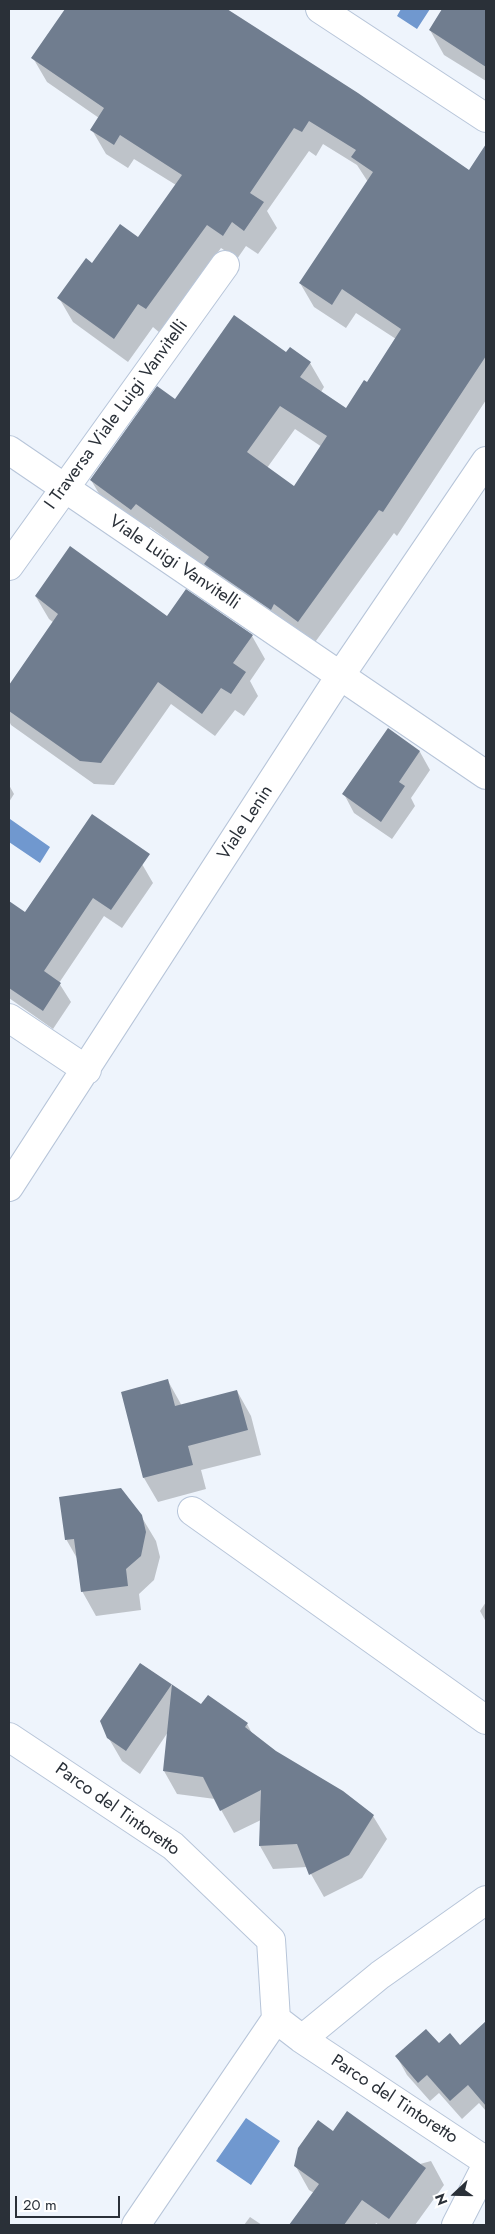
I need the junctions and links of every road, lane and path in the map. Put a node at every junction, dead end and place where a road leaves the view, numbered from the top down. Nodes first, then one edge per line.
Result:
1 (320, 9) edge
2 (486, 118) edge
3 (225, 265) dead end
4 (9, 450) edge
5 (486, 461) edge
6 (64, 489) junction
7 (9, 566) edge
8 (340, 676) junction
9 (486, 776) edge
10 (9, 1018) edge
11 (87, 1070) junction
12 (9, 1188) edge
13 (192, 1510) dead end
14 (486, 1720) edge
15 (9, 1736) edge
16 (486, 1900) edge
17 (276, 2018) junction
18 (302, 2039) junction
19 (486, 2161) edge
20 (486, 2166) edge
21 (136, 2225) edge
22 (456, 2225) edge

1 - 2 street
3 - 6 street, I Traversa Viale Luigi Vanvitelli
4 - 6 street, Viale Luigi Vanvitelli
5 - 8 street, Viale Lenin
6 - 7 street, I Traversa Viale Luigi Vanvitelli
6 - 8 street, Viale Luigi Vanvitelli
8 - 9 street, Viale Luigi Vanvitelli
8 - 11 street, Viale Lenin
10 - 11 street
11 - 12 street, Viale Lenin
13 - 14 street
15 - 17 street, Parco del Tintoretto
16 - 18 street
17 - 18 street, Parco del Tintoretto
17 - 21 street
18 - 19 street, Parco del Tintoretto
20 - 22 street

